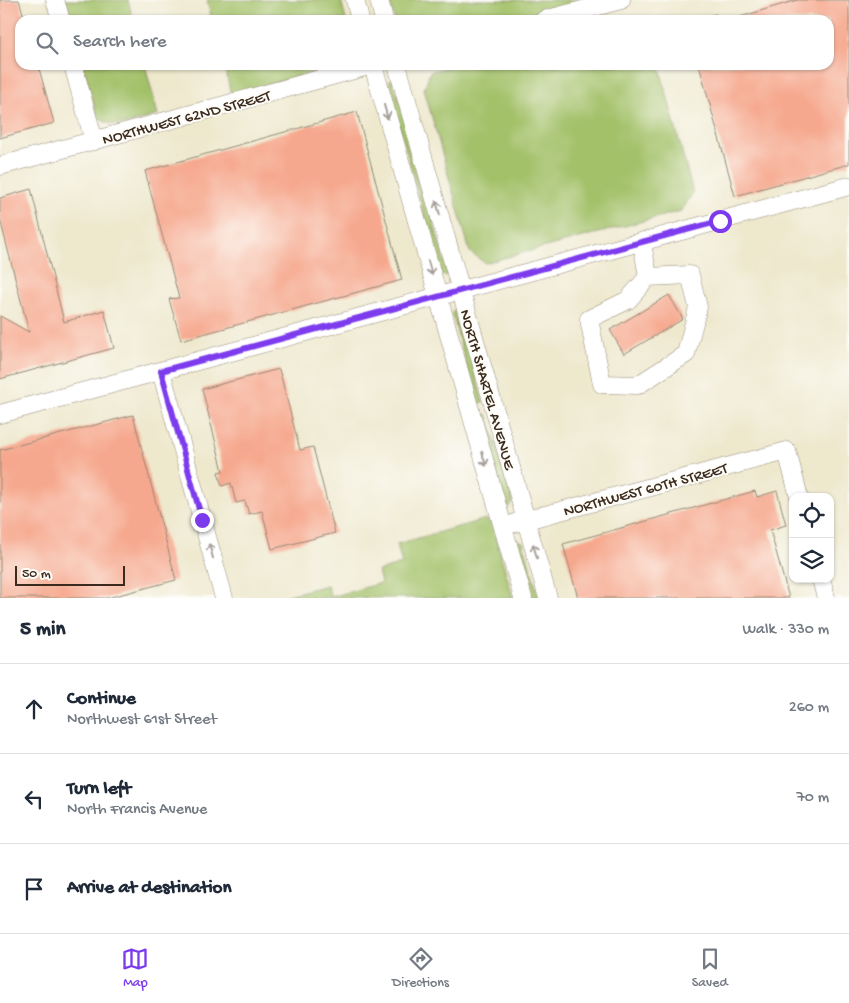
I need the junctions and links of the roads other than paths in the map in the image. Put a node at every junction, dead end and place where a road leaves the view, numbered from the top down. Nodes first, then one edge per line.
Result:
1 (55, 0) edge
2 (355, 0) edge
3 (379, 0) edge
4 (621, 0) edge
5 (60, 15) edge
6 (359, 15) edge
7 (383, 15) edge
8 (563, 15) edge
9 (74, 70) edge
10 (354, 70) edge
11 (373, 70) edge
12 (398, 70) edge
13 (94, 141) junction
14 (0, 166) edge
15 (849, 186) edge
16 (642, 243) junction
17 (648, 277) junction
18 (461, 291) junction
19 (438, 297) junction
20 (161, 371) junction
21 (0, 414) edge
22 (798, 493) edge
23 (526, 520) junction
24 (502, 526) junction
25 (822, 583) edge
26 (224, 598) edge
27 (523, 598) edge
28 (548, 598) edge
29 (826, 598) edge

1 - 5 street
2 - 6 street
3 - 7 street
4 - 8 street
9 - 13 street
10 - 13 street, NORTHWEST 62ND STREET
11 -> 19 street, NORTH SHARTEL AVENUE
18 -> 12 street, NORTH SHARTEL AVENUE
13 - 14 street, NORTHWEST 62ND STREET
15 - 16 street
16 - 17 street
16 - 18 street
17 - 17 street
18 - 19 street
18 - 23 street, NORTH SHARTEL AVENUE
19 - 20 street
19 -> 24 street, NORTH SHARTEL AVENUE
20 - 21 street
26 -> 20 street
22 - 23 street, NORTHWEST 60TH STREET
23 - 24 street, NORTHWEST 60TH STREET
28 -> 23 street, NORTH SHARTEL AVENUE
24 - 27 street, NORTH SHARTEL AVENUE
25 - 29 street

